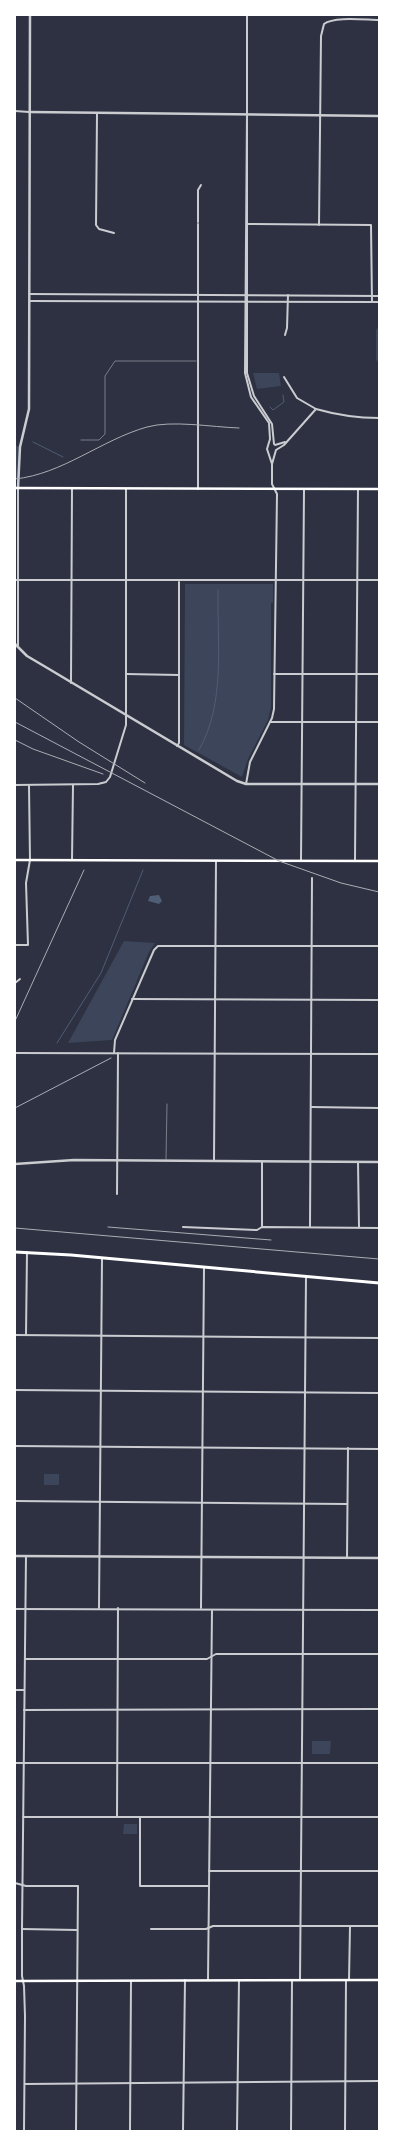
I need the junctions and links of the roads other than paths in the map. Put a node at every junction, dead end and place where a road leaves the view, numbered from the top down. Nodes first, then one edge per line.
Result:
1 (30, 15) edge
2 (247, 15) edge
3 (379, 20) edge
4 (15, 112) edge
5 (29, 112) junction
6 (97, 112) junction
7 (247, 114) junction
8 (321, 116) junction
9 (379, 116) edge
10 (201, 185) dead end
11 (246, 224) junction
12 (319, 225) junction
13 (114, 233) dead end
14 (29, 294) junction
15 (198, 294) junction
16 (246, 294) junction
17 (288, 294) junction
18 (372, 296) junction
19 (379, 296) edge
20 (29, 301) junction
21 (198, 301) junction
22 (246, 301) junction
23 (288, 302) junction
24 (372, 302) junction
25 (379, 302) edge
26 (285, 335) dead end
27 (198, 361) junction
28 (284, 377) dead end
29 (316, 409) junction
30 (379, 418) edge
31 (82, 440) dead end
32 (287, 440) junction
33 (268, 445) junction
34 (274, 445) junction
35 (275, 451) junction
36 (268, 452) junction
37 (272, 464) junction
38 (16, 488) edge
39 (72, 488) junction
40 (126, 489) junction
41 (198, 489) junction
42 (274, 489) junction
43 (358, 489) junction
44 (379, 489) edge
45 (304, 490) junction
46 (16, 580) edge
47 (72, 580) junction
48 (125, 580) junction
49 (179, 580) junction
50 (275, 580) junction
51 (303, 580) junction
52 (357, 580) junction
53 (379, 580) edge
54 (16, 645) edge
55 (125, 674) junction
56 (274, 674) junction
57 (302, 674) junction
58 (356, 674) junction
59 (379, 674) edge
60 (179, 675) junction
61 (71, 682) junction
62 (125, 715) junction
63 (270, 722) junction
64 (302, 722) junction
65 (356, 722) junction
66 (379, 722) edge
67 (177, 746) junction
68 (246, 784) junction
69 (302, 784) junction
70 (356, 784) junction
71 (379, 784) edge
72 (15, 785) edge
73 (29, 785) junction
74 (73, 785) junction
75 (15, 860) edge
76 (30, 860) junction
77 (72, 860) junction
78 (301, 860) junction
79 (355, 860) junction
80 (216, 861) junction
81 (379, 861) edge
82 (312, 878) dead end
83 (215, 945) junction
84 (15, 946) edge
85 (312, 946) junction
86 (379, 946) edge
87 (20, 979) dead end
88 (15, 983) edge
89 (132, 999) junction
90 (215, 999) junction
91 (312, 1000) junction
92 (379, 1000) edge
93 (15, 1053) edge
94 (114, 1053) junction
95 (118, 1053) junction
96 (215, 1053) junction
97 (311, 1054) junction
98 (379, 1054) edge
99 (167, 1104) dead end
100 (311, 1108) junction
101 (379, 1108) edge
102 (117, 1160) junction
103 (166, 1161) junction
104 (214, 1161) junction
105 (262, 1161) junction
106 (311, 1162) junction
107 (358, 1162) junction
108 (379, 1162) edge
109 (15, 1164) edge
110 (117, 1194) dead end
111 (183, 1227) dead end
112 (262, 1227) junction
113 (310, 1227) junction
114 (359, 1227) junction
115 (379, 1228) edge
116 (15, 1252) edge
117 (27, 1252) junction
118 (102, 1259) junction
119 (204, 1268) junction
120 (306, 1277) junction
121 (379, 1283) edge
122 (15, 1335) edge
123 (26, 1335) junction
124 (101, 1336) junction
125 (203, 1337) junction
126 (306, 1337) junction
127 (379, 1338) edge
128 (15, 1390) edge
129 (101, 1391) junction
130 (203, 1392) junction
131 (305, 1392) junction
132 (379, 1393) edge
133 (15, 1446) edge
134 (101, 1446) junction
135 (202, 1447) junction
136 (304, 1448) junction
137 (348, 1448) junction
138 (379, 1449) edge
139 (15, 1501) edge
140 (100, 1502) junction
141 (202, 1503) junction
142 (304, 1503) junction
143 (347, 1504) junction
144 (15, 1556) edge
145 (26, 1556) junction
146 (100, 1556) junction
147 (201, 1557) junction
148 (303, 1558) junction
149 (346, 1558) junction
150 (379, 1558) edge
151 (15, 1608) edge
152 (25, 1608) junction
153 (99, 1608) junction
154 (118, 1608) junction
155 (202, 1608) junction
156 (303, 1610) junction
157 (379, 1610) edge
158 (212, 1611) junction
159 (303, 1654) junction
160 (379, 1654) edge
161 (211, 1657) junction
162 (117, 1659) junction
163 (24, 1660) junction
164 (15, 1690) edge
165 (24, 1690) junction
166 (117, 1709) junction
167 (211, 1709) junction
168 (379, 1709) edge
169 (24, 1710) junction
170 (302, 1710) junction
171 (15, 1763) edge
172 (23, 1763) junction
173 (116, 1763) junction
174 (379, 1763) edge
175 (210, 1764) junction
176 (301, 1764) junction
177 (210, 1816) junction
178 (301, 1816) junction
179 (116, 1817) junction
180 (140, 1817) junction
181 (379, 1817) edge
182 (23, 1818) junction
183 (209, 1870) junction
184 (300, 1871) junction
185 (379, 1871) edge
186 (15, 1883) edge
187 (22, 1885) junction
188 (209, 1886) junction
189 (300, 1926) junction
190 (350, 1926) junction
191 (379, 1926) edge
192 (209, 1928) junction
193 (22, 1929) junction
194 (151, 1929) dead end
195 (78, 1930) junction
196 (185, 1980) junction
197 (208, 1980) junction
198 (239, 1980) junction
199 (292, 1980) junction
200 (300, 1980) junction
201 (347, 1980) junction
202 (379, 1980) edge
203 (15, 1981) edge
204 (23, 1981) junction
205 (77, 1981) junction
206 (130, 1981) junction
207 (379, 2081) edge
208 (291, 2082) junction
209 (345, 2082) junction
210 (77, 2083) junction
211 (130, 2083) junction
212 (183, 2083) junction
213 (237, 2083) junction
214 (25, 2084) junction
215 (24, 2131) edge
216 (76, 2131) edge
217 (130, 2131) edge
218 (183, 2131) edge
219 (237, 2131) edge
220 (291, 2131) edge
221 (345, 2131) edge

1 - 5 street
2 - 7 street
3 - 8 street
4 - 5 street
5 - 6 street
5 - 14 street
6 - 7 street
6 - 13 street
7 - 8 street
7 - 11 street
8 - 9 street
8 - 12 street
10 - 15 street
11 - 12 street
11 - 16 street
12 - 18 street
14 - 15 street
14 - 20 street
15 - 16 street
15 - 21 street
16 - 17 street
16 - 22 street
17 - 18 street
17 - 23 street
18 - 19 street
18 - 24 street
20 - 21 street
20 - 38 street
21 - 22 street
21 - 27 street
22 - 23 street
22 - 33 street
22 - 34 street
23 - 24 street
23 - 26 street
24 - 25 street
27 - 31 lane
27 - 41 street
28 - 29 street
29 - 30 street
29 - 32 street
32 - 34 street
32 - 35 street
33 - 34 street
33 - 36 street
34 - 35 street
35 - 36 street
35 - 37 street
36 - 37 street
37 - 42 street
38 - 39 main road
38 - 46 street
39 - 40 main road
39 - 47 street
40 - 41 main road
40 - 48 street
41 - 42 main road
42 - 45 main road
42 - 50 street
43 - 44 main road
43 - 45 main road
43 - 52 street
45 - 51 street
46 - 47 street
46 - 54 street
47 - 48 street
47 - 61 street
48 - 49 street
48 - 55 street
49 - 50 street
49 - 60 street
50 - 51 street
50 - 56 street
51 - 52 street
51 - 57 street
52 - 53 street
52 - 58 street
54 - 61 street
55 - 60 street
55 - 62 street
56 - 57 street
56 - 63 street
57 - 58 street
57 - 64 street
58 - 59 street
58 - 65 street
60 - 67 street
61 - 62 street
62 - 67 street
62 - 74 street
63 - 64 street
63 - 68 street
64 - 65 street
64 - 69 street
65 - 66 street
65 - 70 street
67 - 68 street
68 - 69 street
69 - 70 street
69 - 78 street
70 - 71 street
70 - 79 street
72 - 73 street
73 - 74 street
73 - 76 street
74 - 77 street
75 - 76 main road
76 - 77 main road
76 - 84 street
77 - 80 main road
78 - 79 main road
78 - 80 main road
79 - 81 main road
80 - 83 street
82 - 85 street
83 - 85 street
83 - 89 street
83 - 90 street
85 - 86 street
85 - 91 street
87 - 88 street
89 - 90 street
89 - 94 street
90 - 91 street
90 - 96 street
91 - 92 street
91 - 97 street
93 - 94 street
94 - 95 street
95 - 96 street
95 - 102 street
96 - 97 street
96 - 104 street
97 - 98 street
97 - 100 street
99 - 103 lane
100 - 101 street
100 - 106 street
102 - 103 street
102 - 109 street
102 - 110 street
103 - 104 street
104 - 105 street
105 - 106 street
105 - 112 street
106 - 107 street
106 - 113 street
107 - 108 street
107 - 114 street
111 - 112 street
112 - 113 street
113 - 114 street
114 - 115 street
116 - 117 main road
117 - 118 main road
117 - 123 street
118 - 119 main road
118 - 124 street
119 - 120 main road
119 - 125 street
120 - 121 main road
120 - 126 street
122 - 123 street
123 - 124 street
124 - 125 street
124 - 129 street
125 - 126 street
125 - 130 street
126 - 127 street
126 - 131 street
128 - 129 street
129 - 130 street
129 - 134 street
130 - 131 street
130 - 135 street
131 - 132 street
131 - 136 street
133 - 134 street
134 - 135 street
134 - 140 street
135 - 136 street
135 - 141 street
136 - 137 street
136 - 142 street
137 - 138 street
137 - 143 street
139 - 140 street
140 - 141 street
140 - 146 street
141 - 142 street
141 - 147 street
142 - 143 street
142 - 148 street
143 - 149 street
144 - 145 street
145 - 146 street
145 - 152 street
146 - 147 street
146 - 153 street
147 - 148 street
147 - 155 street
148 - 149 street
148 - 156 street
149 - 150 street
151 - 152 street
152 - 153 street
152 - 163 street
153 - 154 street
154 - 155 street
154 - 162 street
155 - 158 street
156 - 157 street
156 - 158 street
156 - 159 street
158 - 161 street
159 - 160 street
159 - 161 street
159 - 170 street
161 - 162 street
161 - 167 street
162 - 163 street
162 - 166 street
163 - 165 street
164 - 165 street
165 - 169 street
166 - 167 street
166 - 169 street
166 - 173 street
167 - 170 street
167 - 175 street
168 - 170 street
169 - 172 street
170 - 176 street
171 - 172 street
172 - 173 street
172 - 182 street
173 - 175 street
173 - 179 street
174 - 176 street
175 - 176 street
175 - 177 street
176 - 178 street
177 - 178 street
177 - 180 street
177 - 183 street
178 - 181 street
178 - 184 street
179 - 180 street
179 - 182 street
180 - 188 street
182 - 187 street
183 - 184 street
183 - 188 street
184 - 185 street
184 - 189 street
186 - 187 street
187 - 193 street
187 - 195 street
188 - 192 street
189 - 190 street
189 - 192 street
189 - 200 street
190 - 191 street
190 - 201 street
192 - 194 street
192 - 197 street
193 - 195 street
193 - 204 street
195 - 205 street
196 - 197 main road
196 - 206 main road
196 - 212 street
197 - 198 main road
198 - 199 main road
198 - 213 street
199 - 200 main road
199 - 208 street
200 - 201 main road
201 - 202 main road
201 - 209 street
203 - 204 main road
204 - 205 main road
204 - 214 street
205 - 206 main road
205 - 210 street
206 - 211 street
207 - 209 street
208 - 209 street
208 - 213 street
208 - 220 street
209 - 221 street
210 - 211 street
210 - 214 street
210 - 216 street
211 - 212 street
211 - 217 street
212 - 213 street
212 - 218 street
213 - 219 street
214 - 215 street

